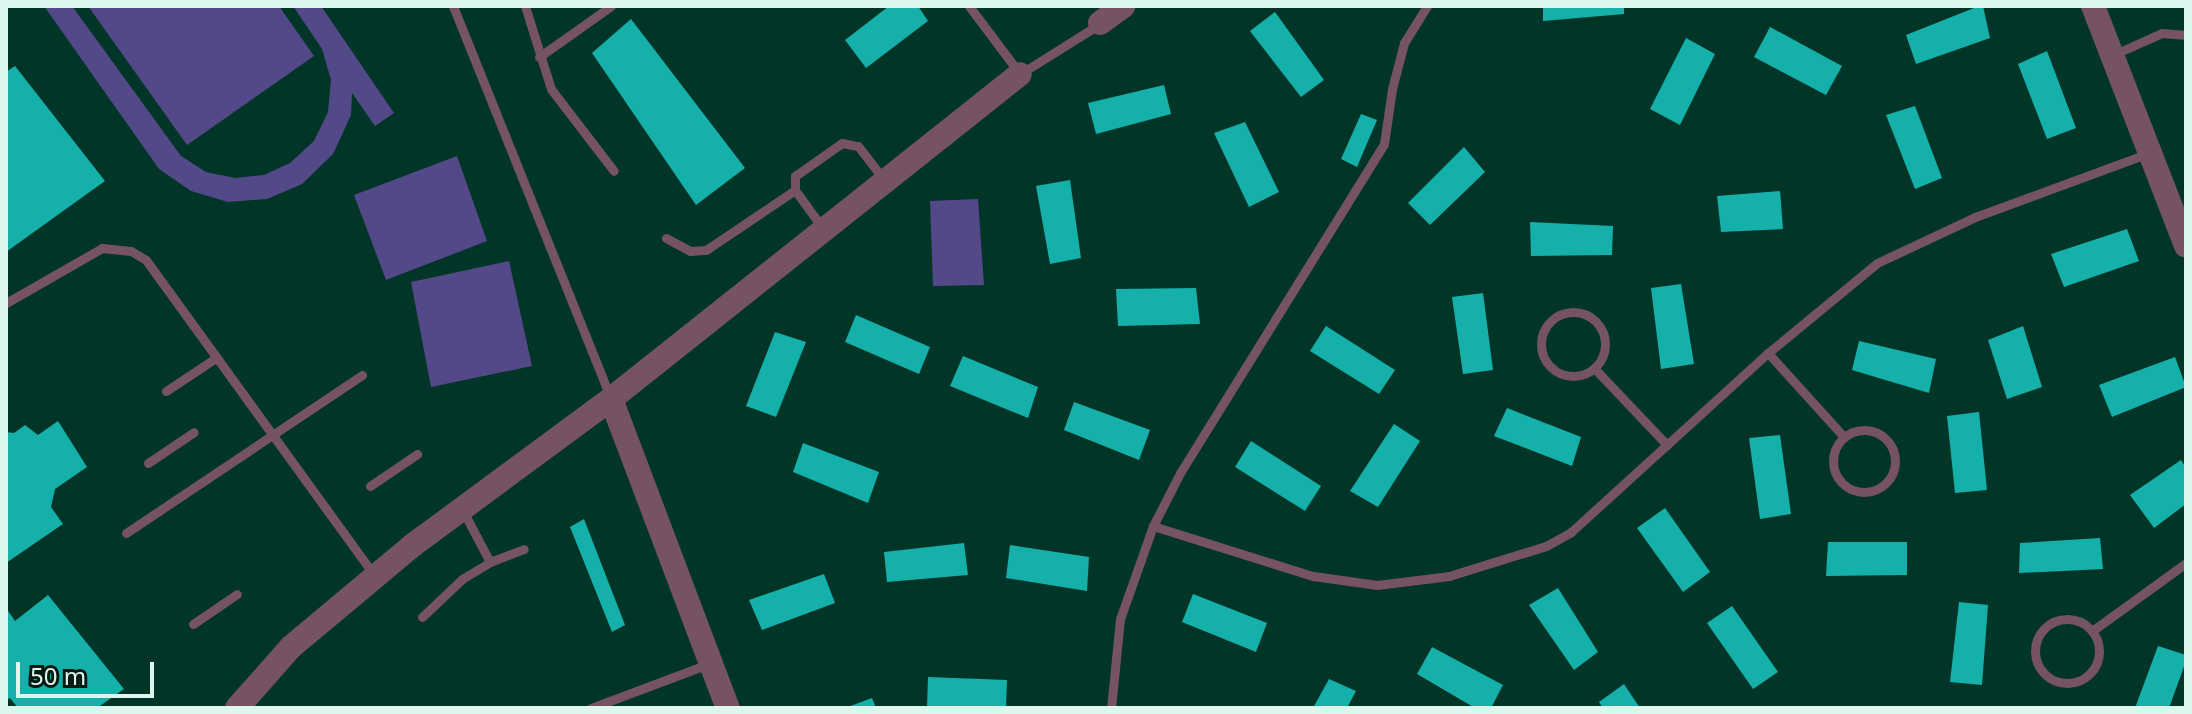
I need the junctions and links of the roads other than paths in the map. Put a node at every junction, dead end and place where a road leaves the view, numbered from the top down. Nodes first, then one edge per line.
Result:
1 (453, 6) edge
2 (525, 6) edge
3 (611, 6) edge
4 (969, 6) edge
5 (1123, 6) edge
6 (1427, 6) edge
7 (2093, 6) edge
8 (1100, 23) joint
9 (2186, 35) edge
10 (2112, 56) junction
11 (539, 57) junction
12 (1020, 74) junction
13 (2149, 153) junction
14 (614, 171) dead end
15 (885, 181) junction
16 (795, 190) junction
17 (824, 230) junction
18 (666, 238) dead end
19 (2186, 246) edge
20 (6, 303) edge
21 (1768, 353) junction
22 (217, 357) junction
23 (1594, 368) junction
24 (362, 375) dead end
25 (166, 391) dead end
26 (611, 399) junction
27 (194, 432) dead end
28 (273, 435) junction
29 (1844, 437) junction
30 (1667, 445) junction
31 (417, 454) dead end
32 (148, 463) dead end
33 (370, 486) dead end
34 (462, 509) junction
35 (1153, 526) junction
36 (126, 533) dead end
37 (524, 549) dead end
38 (490, 562) junction
39 (2186, 563) edge
40 (375, 577) junction
41 (237, 594) dead end
42 (422, 617) dead end
43 (193, 624) dead end
44 (2092, 631) junction
45 (711, 663) junction
46 (237, 708) edge
47 (591, 708) edge
48 (728, 708) edge
49 (1111, 708) edge

1 - 26 lane
2 - 11 lane
3 - 11 lane
4 - 12 lane
5 - 8 street
6 - 35 lane
7 - 10 street
8 - 12 lane
9 - 10 lane
10 - 13 street
11 - 14 lane
12 - 15 street
13 - 19 street
13 - 21 lane
15 - 16 lane
15 - 17 street
16 - 17 lane
16 - 18 lane
17 - 26 street
20 - 22 lane
21 - 29 lane
21 - 30 lane
22 - 25 lane
22 - 28 lane
23 - 23 lane
23 - 30 lane
24 - 28 lane
26 - 34 street
26 - 45 street
27 - 32 lane
28 - 36 lane
28 - 40 lane
29 - 29 lane
30 - 35 lane
31 - 33 lane
34 - 38 lane
34 - 40 street
35 - 49 lane
37 - 38 lane
38 - 42 lane
39 - 44 lane
40 - 46 street
41 - 43 lane
44 - 44 lane
45 - 47 lane
45 - 48 street

